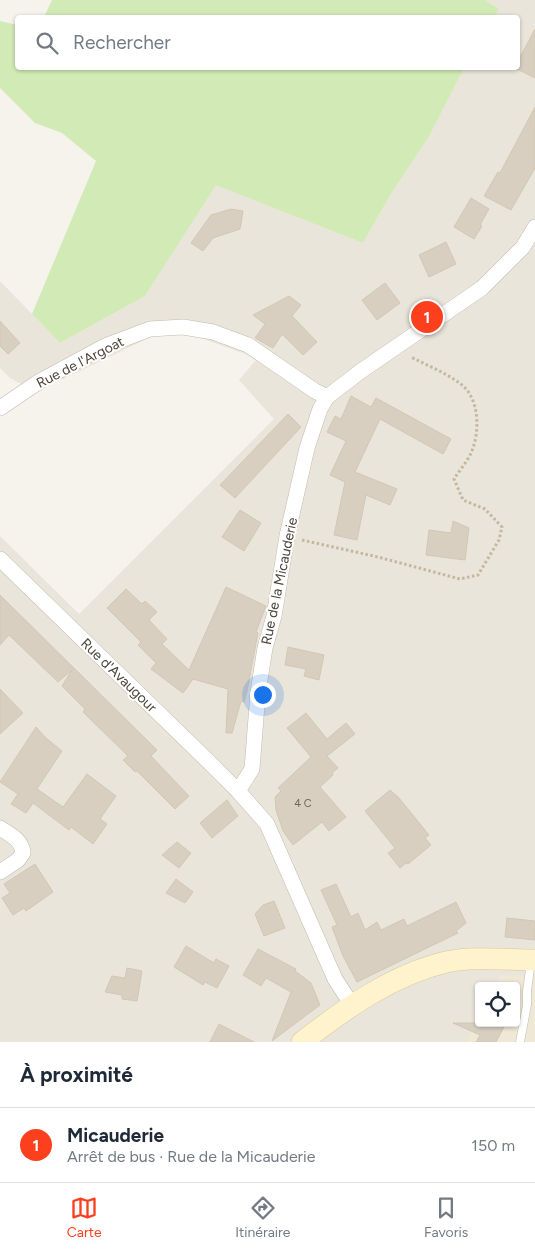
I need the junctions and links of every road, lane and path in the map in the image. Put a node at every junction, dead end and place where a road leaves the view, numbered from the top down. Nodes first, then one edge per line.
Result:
1 (535, 227) edge
2 (397, 345) junction
3 (327, 397) junction
4 (0, 408) edge
5 (287, 536) junction
6 (0, 559) edge
7 (238, 791) junction
8 (0, 828) edge
9 (0, 872) edge
10 (533, 960) edge
11 (352, 1005) junction
12 (302, 1042) edge
13 (520, 1042) edge

1 - 2 street, Rue de la Micauderie
2 - 3 street, Rue de la Micauderie
2 - 5 path
3 - 4 street, Rue de l'Argoat
3 - 5 street, Rue de la Micauderie
5 - 7 street, Rue de la Micauderie
6 - 7 street, Rue d'Avaugour
7 - 11 street
8 - 9 street
10 - 11 street
10 - 13 lane
11 - 12 street

